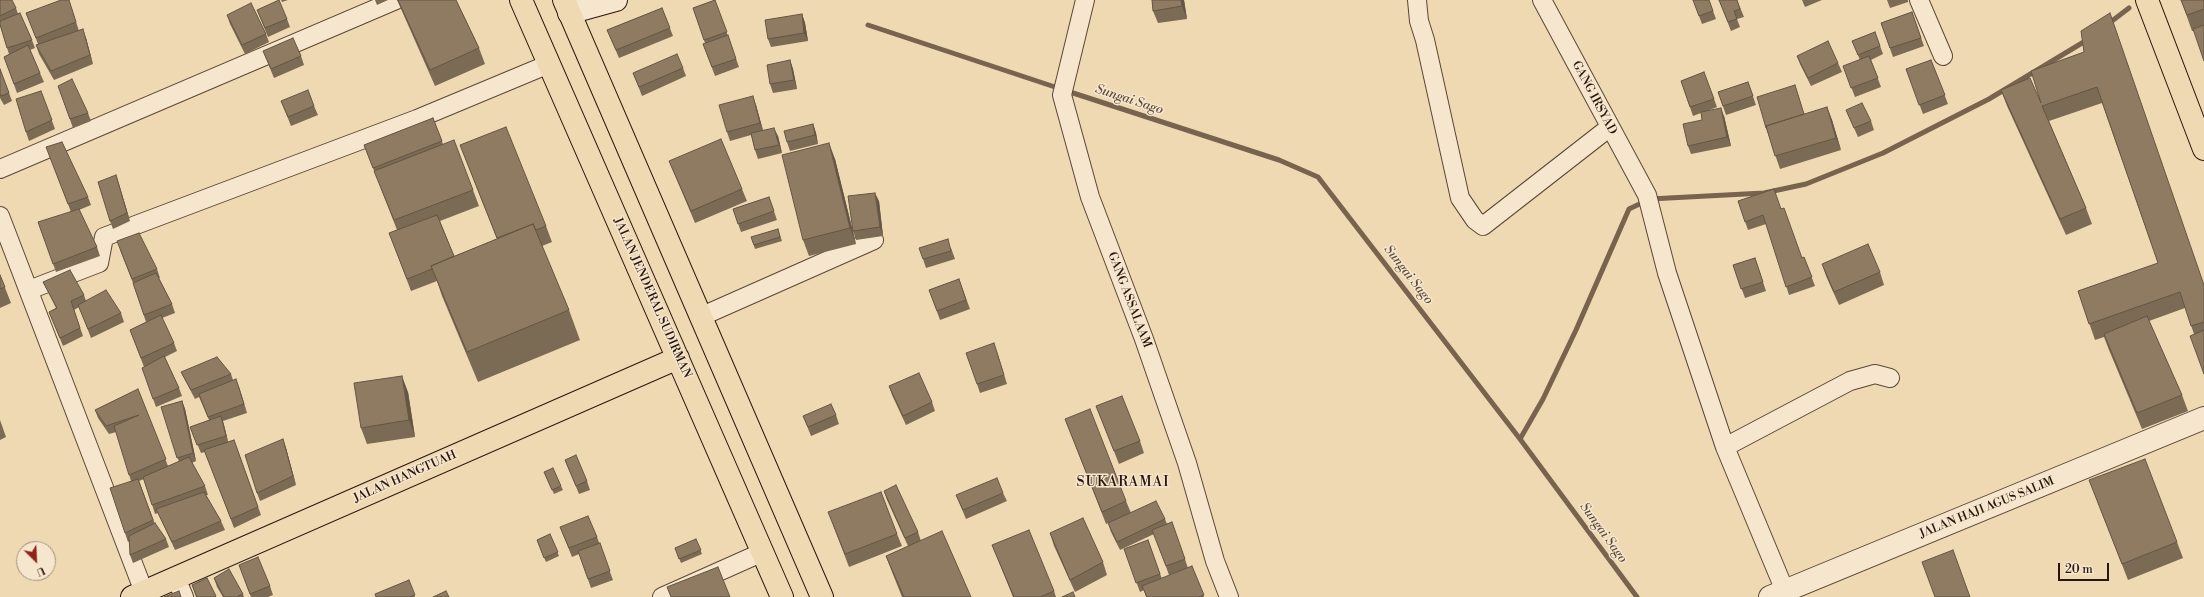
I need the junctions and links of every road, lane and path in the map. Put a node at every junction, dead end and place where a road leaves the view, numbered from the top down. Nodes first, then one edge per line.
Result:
1 (396, 0) edge
2 (521, 0) edge
3 (616, 0) edge
4 (1085, 0) edge
5 (1416, 0) edge
6 (1542, 0) edge
7 (1919, 0) edge
8 (2147, 0) edge
9 (566, 6) edge
10 (1943, 56) dead end
11 (549, 64) junction
12 (1610, 128) junction
13 (2204, 149) edge
14 (0, 169) edge
15 (0, 216) edge
16 (874, 240) dead end
17 (29, 290) junction
18 (700, 317) junction
19 (678, 358) junction
20 (1890, 378) dead end
21 (2204, 418) edge
22 (1725, 447) junction
23 (763, 552) junction
24 (180, 587) edge
25 (138, 594) edge
26 (1778, 594) edge
27 (662, 597) edge
28 (782, 597) edge
29 (822, 597) edge
30 (1229, 597) edge

1 - 14 street
2 - 11 main road, JALAN JENDERAL SUDIRMAN
3 - 9 street
4 - 30 street, GANG ASSALAAM
5 - 12 street
6 - 12 street, GANG IRSYAD
7 - 10 street
8 - 13 main road
9 - 18 main road
11 - 17 street
11 - 19 main road, JALAN JENDERAL SUDIRMAN
12 - 22 street, GANG IRSYAD
15 - 17 street
16 - 18 street
17 - 25 street
18 - 29 main road
19 - 23 main road, JALAN JENDERAL SUDIRMAN
19 - 24 main road, JALAN HANGTUAH
20 - 22 street
21 - 26 street, JALAN HAJI AGUS SALIM
22 - 26 street, GANG IRSYAD
23 - 27 street
23 - 28 main road, JALAN JENDERAL SUDIRMAN
24 - 25 main road, JALAN HANGTUAH

